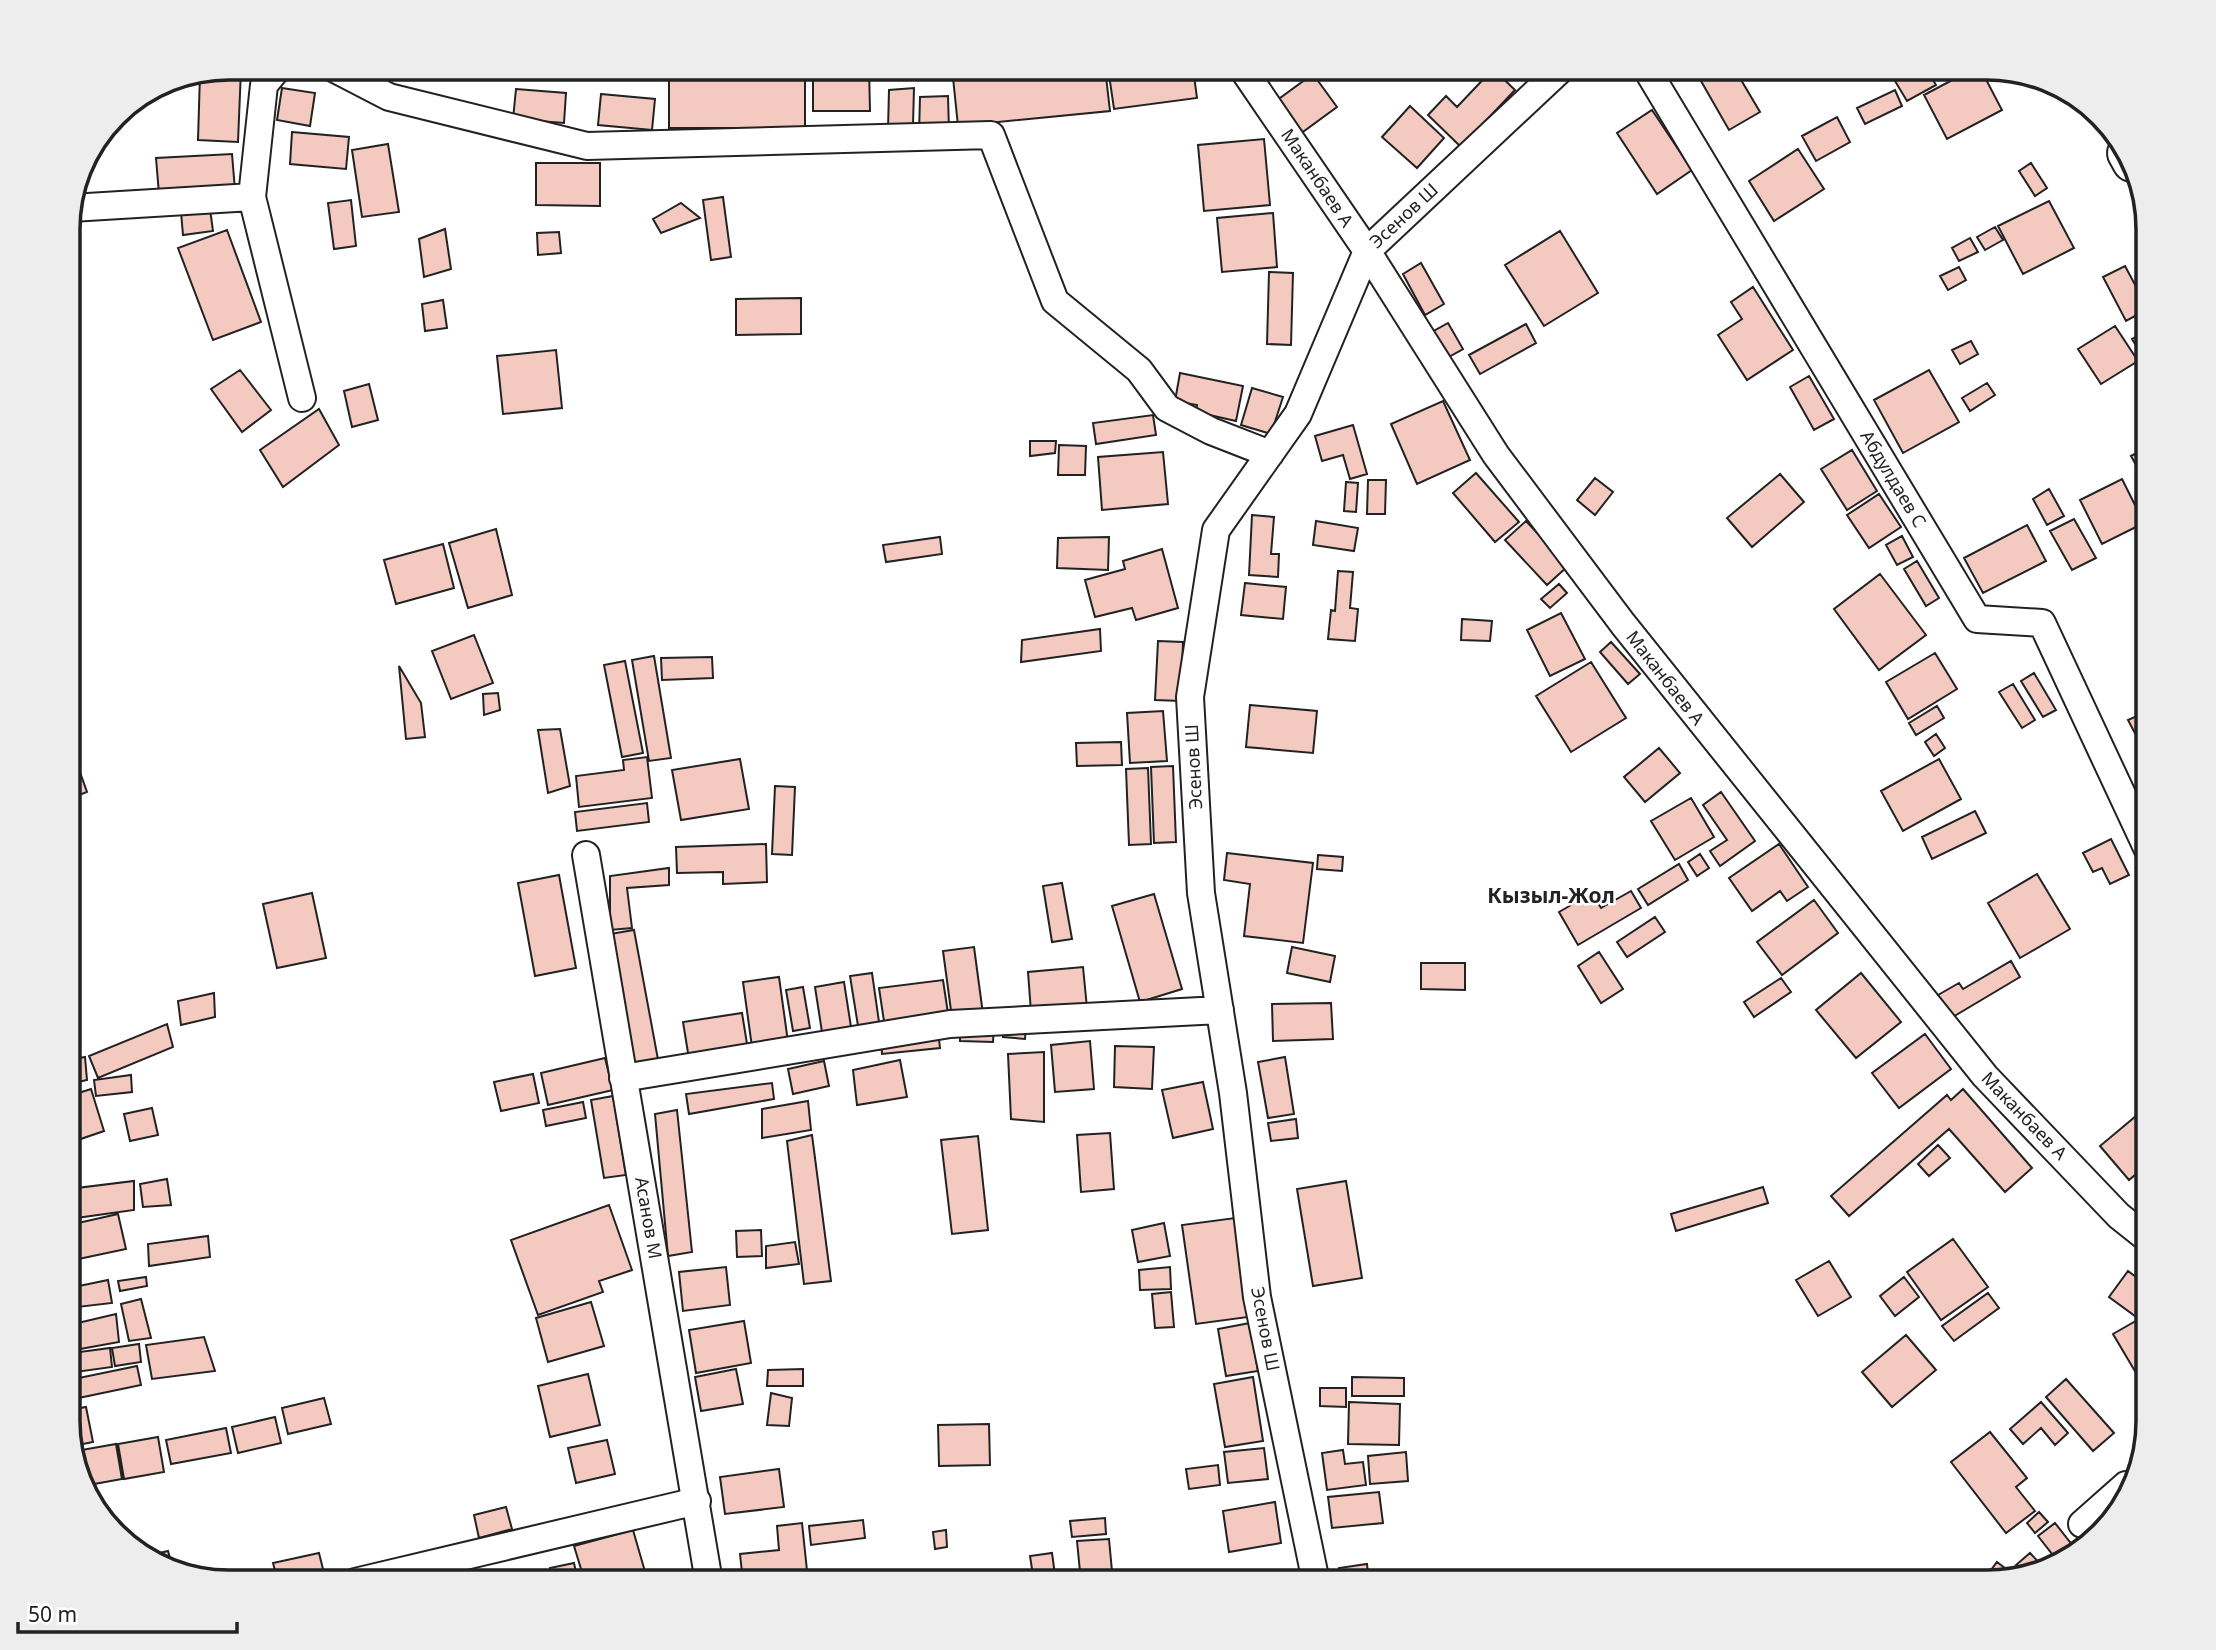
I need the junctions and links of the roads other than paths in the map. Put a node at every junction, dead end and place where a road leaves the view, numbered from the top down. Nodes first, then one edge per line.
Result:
1 (268, 80) edge
2 (356, 80) edge
3 (1250, 80) edge
4 (1549, 80) edge
5 (1653, 80) edge
6 (252, 197) junction
7 (83, 207) edge
8 (1367, 251) junction
9 (302, 398) dead end
10 (1270, 454) junction
11 (2136, 824) edge
12 (586, 855) dead end
13 (1220, 1010) junction
14 (623, 1077) junction
15 (2136, 1230) edge
16 (2115, 1495) edge
17 (697, 1501) junction
18 (2082, 1524) dead end
19 (406, 1570) edge
20 (707, 1570) edge
21 (1314, 1570) edge

1 - 6 street
2 - 10 street
3 - 8 street, Маканбаев А
4 - 8 street, Эсенов Ш
5 - 11 street, Абдулдаев С
6 - 7 street
6 - 9 street
8 - 10 street, Эсенов Ш
8 - 15 street, Маканбаев А
10 - 13 street, Эсенов Ш
12 - 14 street, Асанов М
13 - 14 street
13 - 21 street, Эсенов Ш
14 - 17 street, Асанов М
16 - 18 street
17 - 19 street
17 - 20 street, Асанов М

